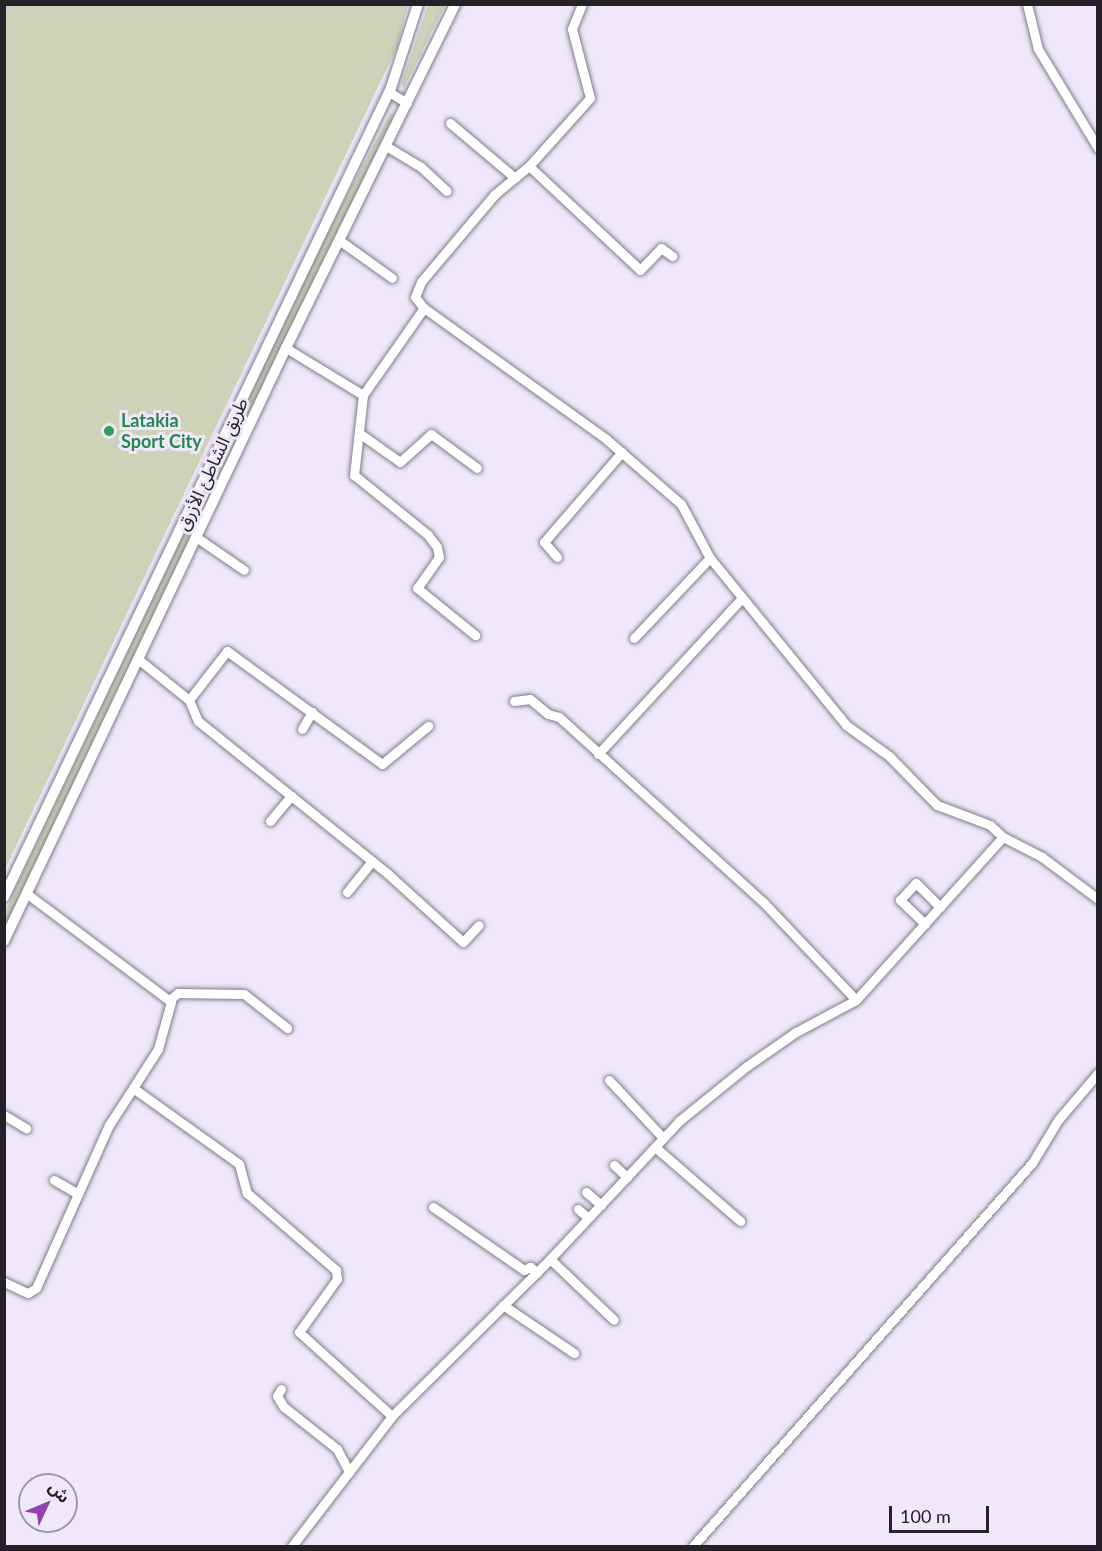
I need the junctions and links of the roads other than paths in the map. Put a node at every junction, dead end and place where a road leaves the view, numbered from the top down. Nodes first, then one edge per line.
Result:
1 (418, 4) edge
2 (455, 4) edge
3 (582, 4) edge
4 (1027, 4) edge
5 (389, 92) junction
6 (407, 103) junction
7 (450, 123) dead end
8 (386, 146) junction
9 (1098, 148) edge
10 (529, 166) junction
11 (515, 178) junction
12 (447, 191) dead end
13 (339, 240) junction
14 (672, 256) dead end
15 (392, 278) dead end
16 (424, 308) junction
17 (286, 348) junction
18 (363, 395) junction
19 (359, 433) junction
20 (622, 452) junction
21 (477, 468) dead end
22 (196, 537) junction
23 (557, 557) dead end
24 (710, 558) junction
25 (244, 570) dead end
26 (742, 598) junction
27 (475, 635) dead end
28 (634, 638) dead end
29 (138, 658) junction
30 (189, 700) junction
31 (514, 701) dead end
32 (312, 712) junction
33 (428, 726) dead end
34 (302, 729) dead end
35 (597, 754) junction
36 (291, 796) junction
37 (270, 821) dead end
38 (1003, 837) junction
39 (372, 861) junction
40 (347, 892) dead end
41 (26, 893) junction
42 (4, 897) edge
43 (1098, 899) edge
44 (940, 907) junction
45 (925, 924) junction
46 (479, 925) dead end
47 (4, 941) edge
48 (169, 1000) junction
49 (856, 1000) junction
50 (287, 1029) dead end
51 (1098, 1073) edge
52 (609, 1080) dead end
53 (134, 1088) junction
54 (4, 1115) edge
55 (26, 1128) dead end
56 (663, 1138) junction
57 (655, 1147) junction
58 (614, 1165) dead end
59 (627, 1177) junction
60 (54, 1180) dead end
61 (586, 1192) dead end
62 (78, 1194) junction
63 (601, 1205) junction
64 (434, 1207) dead end
65 (578, 1209) dead end
66 (588, 1218) junction
67 (740, 1221) dead end
68 (550, 1259) junction
69 (537, 1272) junction
70 (4, 1281) edge
71 (503, 1305) junction
72 (614, 1320) dead end
73 (574, 1353) dead end
74 (281, 1389) dead end
75 (392, 1416) junction
76 (349, 1472) junction
77 (292, 1546) edge
78 (693, 1546) edge

1 - 5 main road, طريق الشاطئ الأزرق
2 - 6 main road, طريق الشاطئ الأزرق
3 - 10 street
4 - 9 street
5 - 6 street
5 - 42 main road, طريق الشاطئ الأزرق
6 - 8 main road, طريق الشاطئ الأزرق
7 - 11 street
8 - 12 street
8 - 13 main road, طريق الشاطئ الأزرق
10 - 11 street
10 - 14 street
11 - 16 street
13 - 15 street
13 - 17 main road, طريق الشاطئ الأزرق
16 - 18 street
16 - 20 street
17 - 18 street
17 - 22 main road, طريق الشاطئ الأزرق
18 - 19 street
19 - 21 street
19 - 27 street
20 - 23 street
20 - 24 street
22 - 25 street
22 - 29 main road, طريق الشاطئ الأزرق
24 - 26 street
24 - 28 street
26 - 35 street
26 - 38 street
29 - 30 street
29 - 41 main road, طريق الشاطئ الأزرق
30 - 32 street
30 - 36 street
31 - 35 street
32 - 33 street
32 - 34 street
35 - 49 street
36 - 37 street
36 - 39 street
38 - 43 street
38 - 44 street
39 - 40 street
39 - 46 street
41 - 47 main road, طريق الشاطئ الأزرق
41 - 48 street
44 - 45 street
44 - 45 street
45 - 49 street
48 - 50 street
48 - 53 street
49 - 56 street
51 - 78 street
52 - 56 street
53 - 62 street
53 - 75 street
54 - 55 street
56 - 57 street
57 - 59 street
57 - 67 street
58 - 59 street
59 - 63 street
60 - 62 street
61 - 63 street
62 - 70 street
63 - 66 street
64 - 69 street
65 - 66 street
66 - 68 street
68 - 69 street
68 - 72 street
69 - 71 street
71 - 73 street
71 - 75 street
74 - 76 street
75 - 76 street
76 - 77 street

